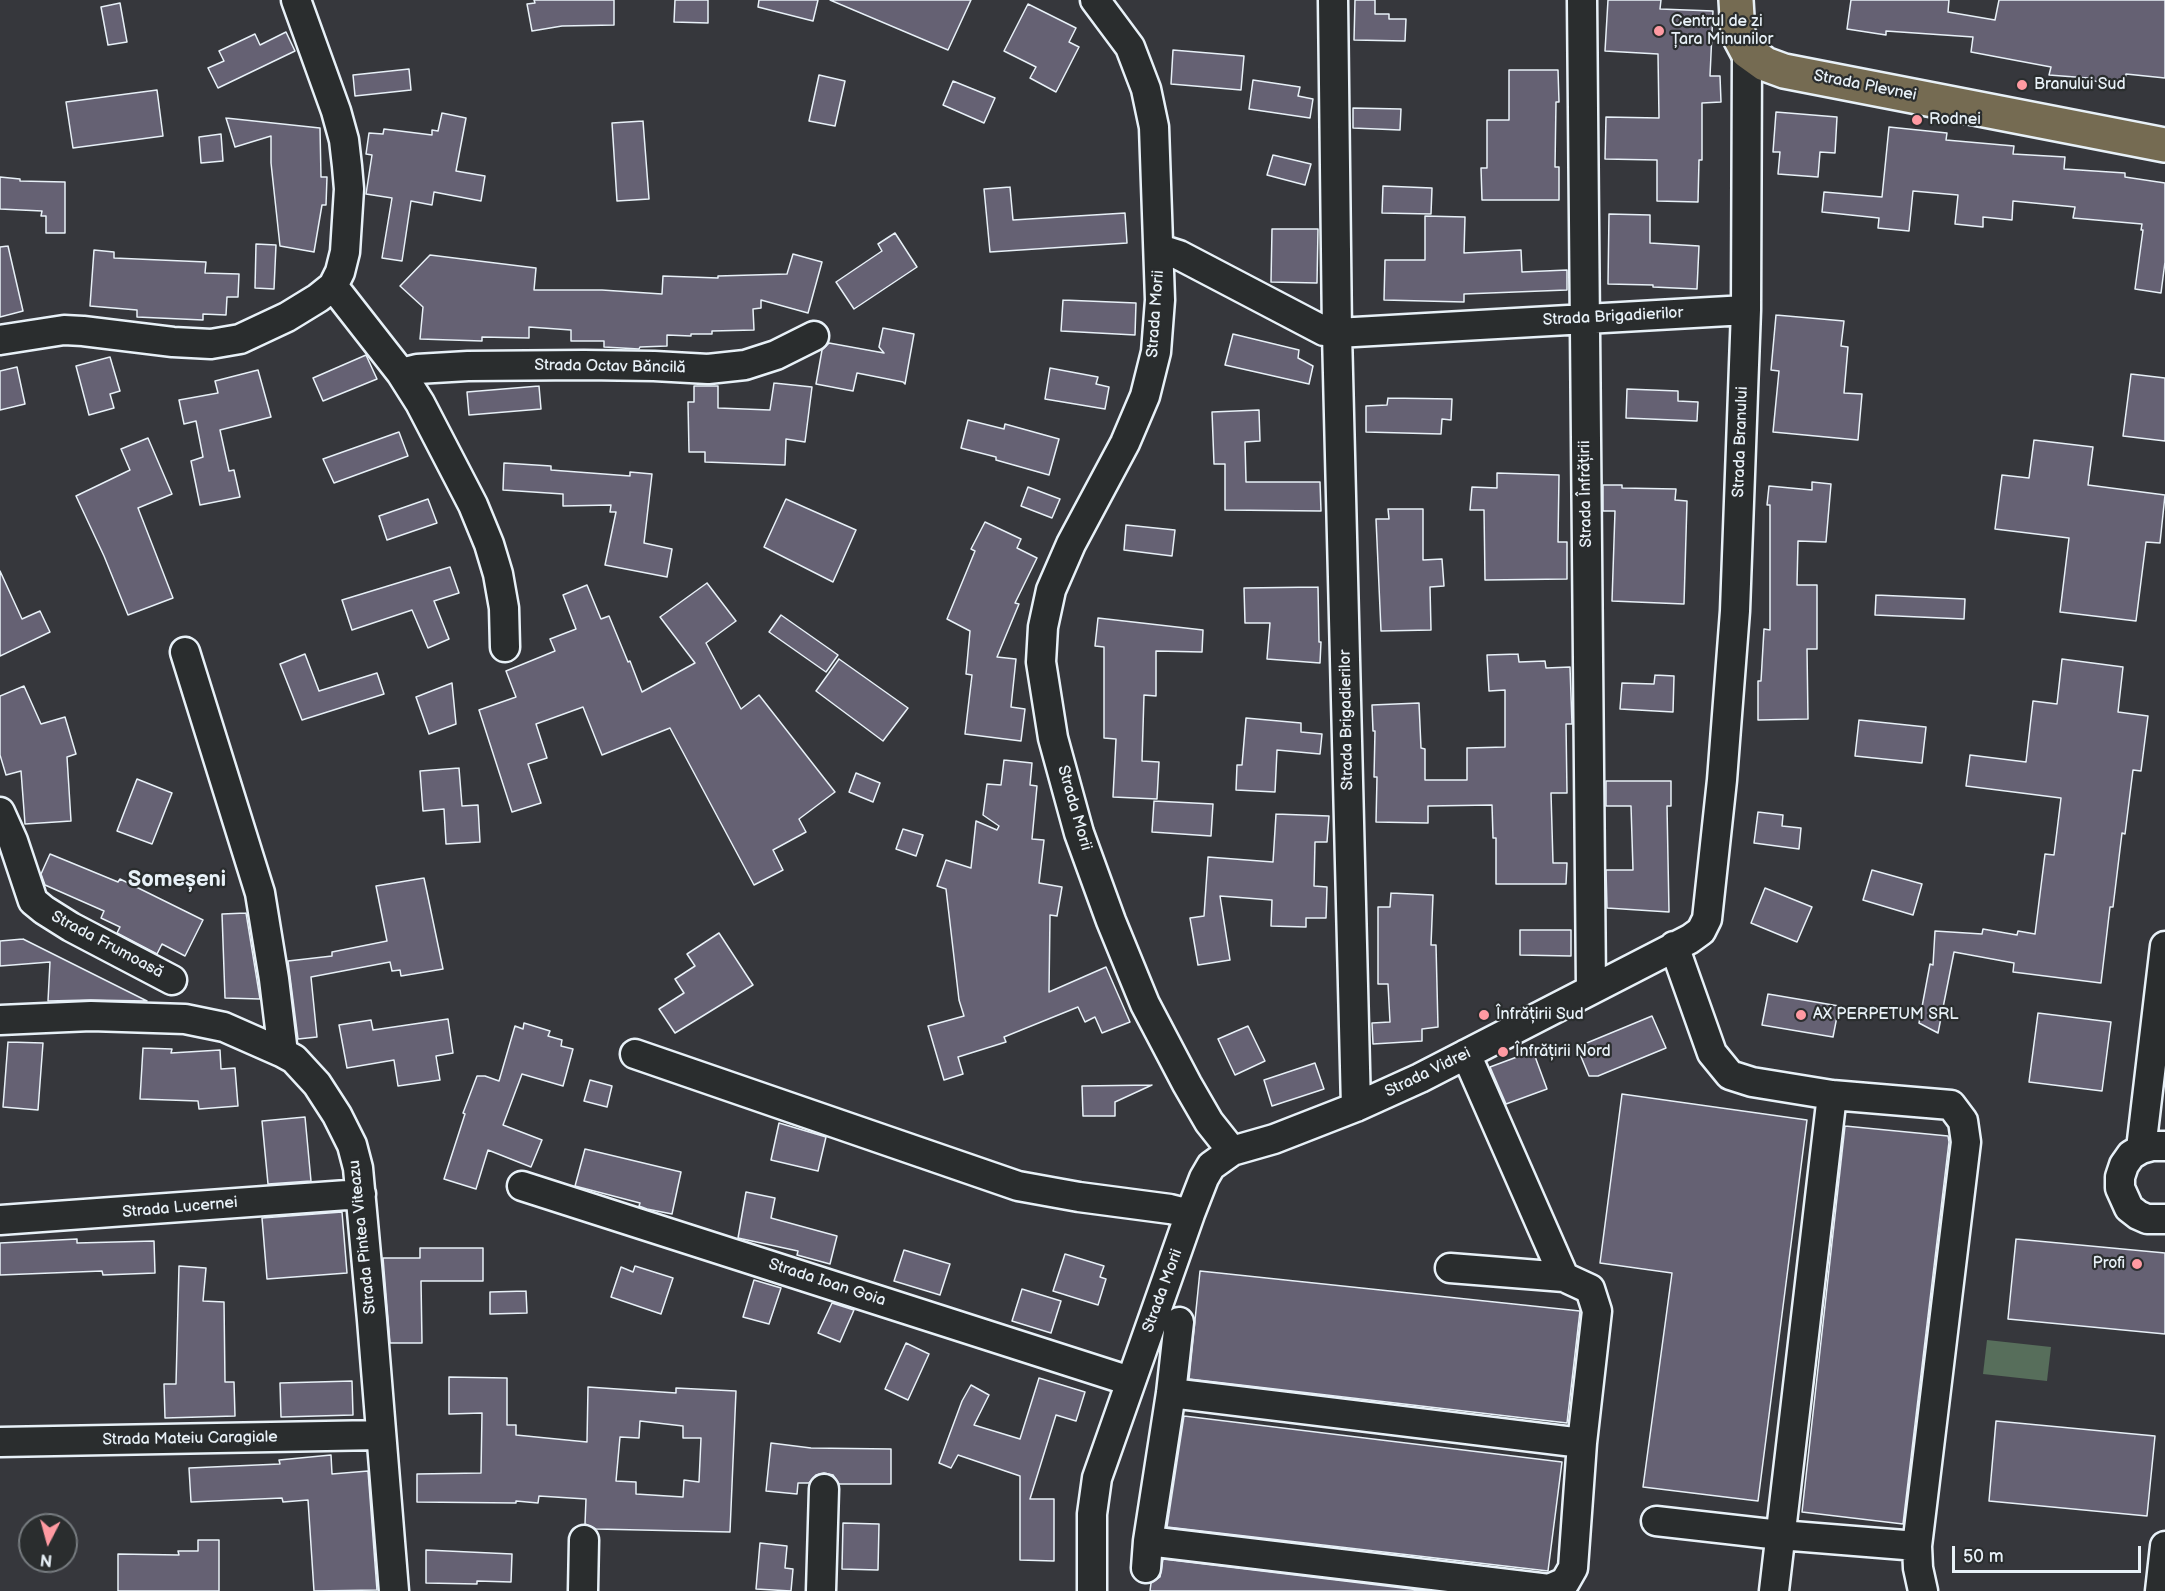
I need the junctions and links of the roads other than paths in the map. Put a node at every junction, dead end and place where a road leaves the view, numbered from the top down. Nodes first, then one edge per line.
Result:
1 (296, 0) edge
2 (1095, 0) edge
3 (1333, 0) edge
4 (1582, 0) edge
5 (1736, 0) edge
6 (1747, 51) junction
7 (2165, 145) edge
8 (1160, 249) junction
9 (333, 286) junction
10 (1746, 310) junction
11 (1585, 318) junction
12 (1337, 333) junction
13 (814, 336) dead end
14 (0, 340) edge
15 (401, 373) junction
16 (505, 647) dead end
17 (185, 652) dead end
18 (0, 812) edge
19 (1712, 886) joint
20 (1674, 946) junction
21 (2165, 946) edge
22 (172, 980) dead end
23 (1591, 988) junction
24 (0, 1020) edge
25 (283, 1053) junction
26 (635, 1054) dead end
27 (1466, 1054) junction
28 (1832, 1095) junction
29 (1356, 1107) junction
30 (2153, 1148) edge
31 (1233, 1151) junction
32 (522, 1186) dead end
33 (361, 1194) junction
34 (1190, 1214) junction
35 (0, 1220) edge
36 (2165, 1220) edge
37 (1450, 1268) dead end
38 (1564, 1277) junction
39 (1179, 1322) dead end
40 (1131, 1381) junction
41 (1171, 1393) junction
42 (380, 1436) junction
43 (0, 1442) edge
44 (1582, 1443) junction
45 (824, 1489) dead end
46 (1656, 1521) dead end
47 (1780, 1534) junction
48 (584, 1540) dead end
49 (1917, 1546) junction
50 (2165, 1546) edge
51 (394, 1591) edge
52 (583, 1591) edge
53 (821, 1591) edge
54 (1092, 1591) edge
55 (1774, 1591) edge
56 (1923, 1591) edge
57 (2160, 1591) edge

1 - 9 street
2 - 8 street, Strada Morii
3 - 12 street, Strada Brigadierilor
4 - 11 street, Strada Înfrățirii
5 - 6 main road, Strada Branului
6 - 7 main road, Strada Plevnei
6 - 10 street, Strada Branului
8 - 12 street, Strada Brigadierilor
8 - 31 street, Strada Morii
9 - 14 street
9 - 15 street
10 - 11 street, Strada Brigadierilor
10 - 19 street, Strada Branului
11 - 12 street, Strada Brigadierilor
11 - 23 street, Strada Înfrățirii
12 - 29 street, Strada Brigadierilor
13 - 15 street, Strada Octav Băncilă
15 - 16 street
17 - 25 street
18 - 22 street, Strada Frumoasă
19 - 20 street, Strada Vidrei
20 - 23 street, Strada Vidrei
20 - 28 street
21 - 30 street
23 - 27 street, Strada Vidrei
24 - 25 street, Strada Pintea Viteazu
25 - 33 street, Strada Pintea Viteazu
26 - 34 street
27 - 29 street, Strada Vidrei
27 - 38 street
28 - 47 street
28 - 49 street
29 - 31 street, Strada Vidrei
30 - 36 street
31 - 34 street, Strada Morii
32 - 40 street, Strada Ioan Goia
33 - 35 street, Strada Lucernei
33 - 42 street, Strada Pintea Viteazu
34 - 40 street, Strada Morii
37 - 38 street
38 - 44 street
39 - 41 street
40 - 54 street, Strada Morii
41 - 44 street
41 - 44 street
42 - 43 street, Strada Mateiu Caragiale
42 - 51 street, Strada Pintea Viteazu
45 - 53 street
46 - 47 street
47 - 49 street
47 - 55 street
48 - 52 street
49 - 56 street
50 - 57 street

